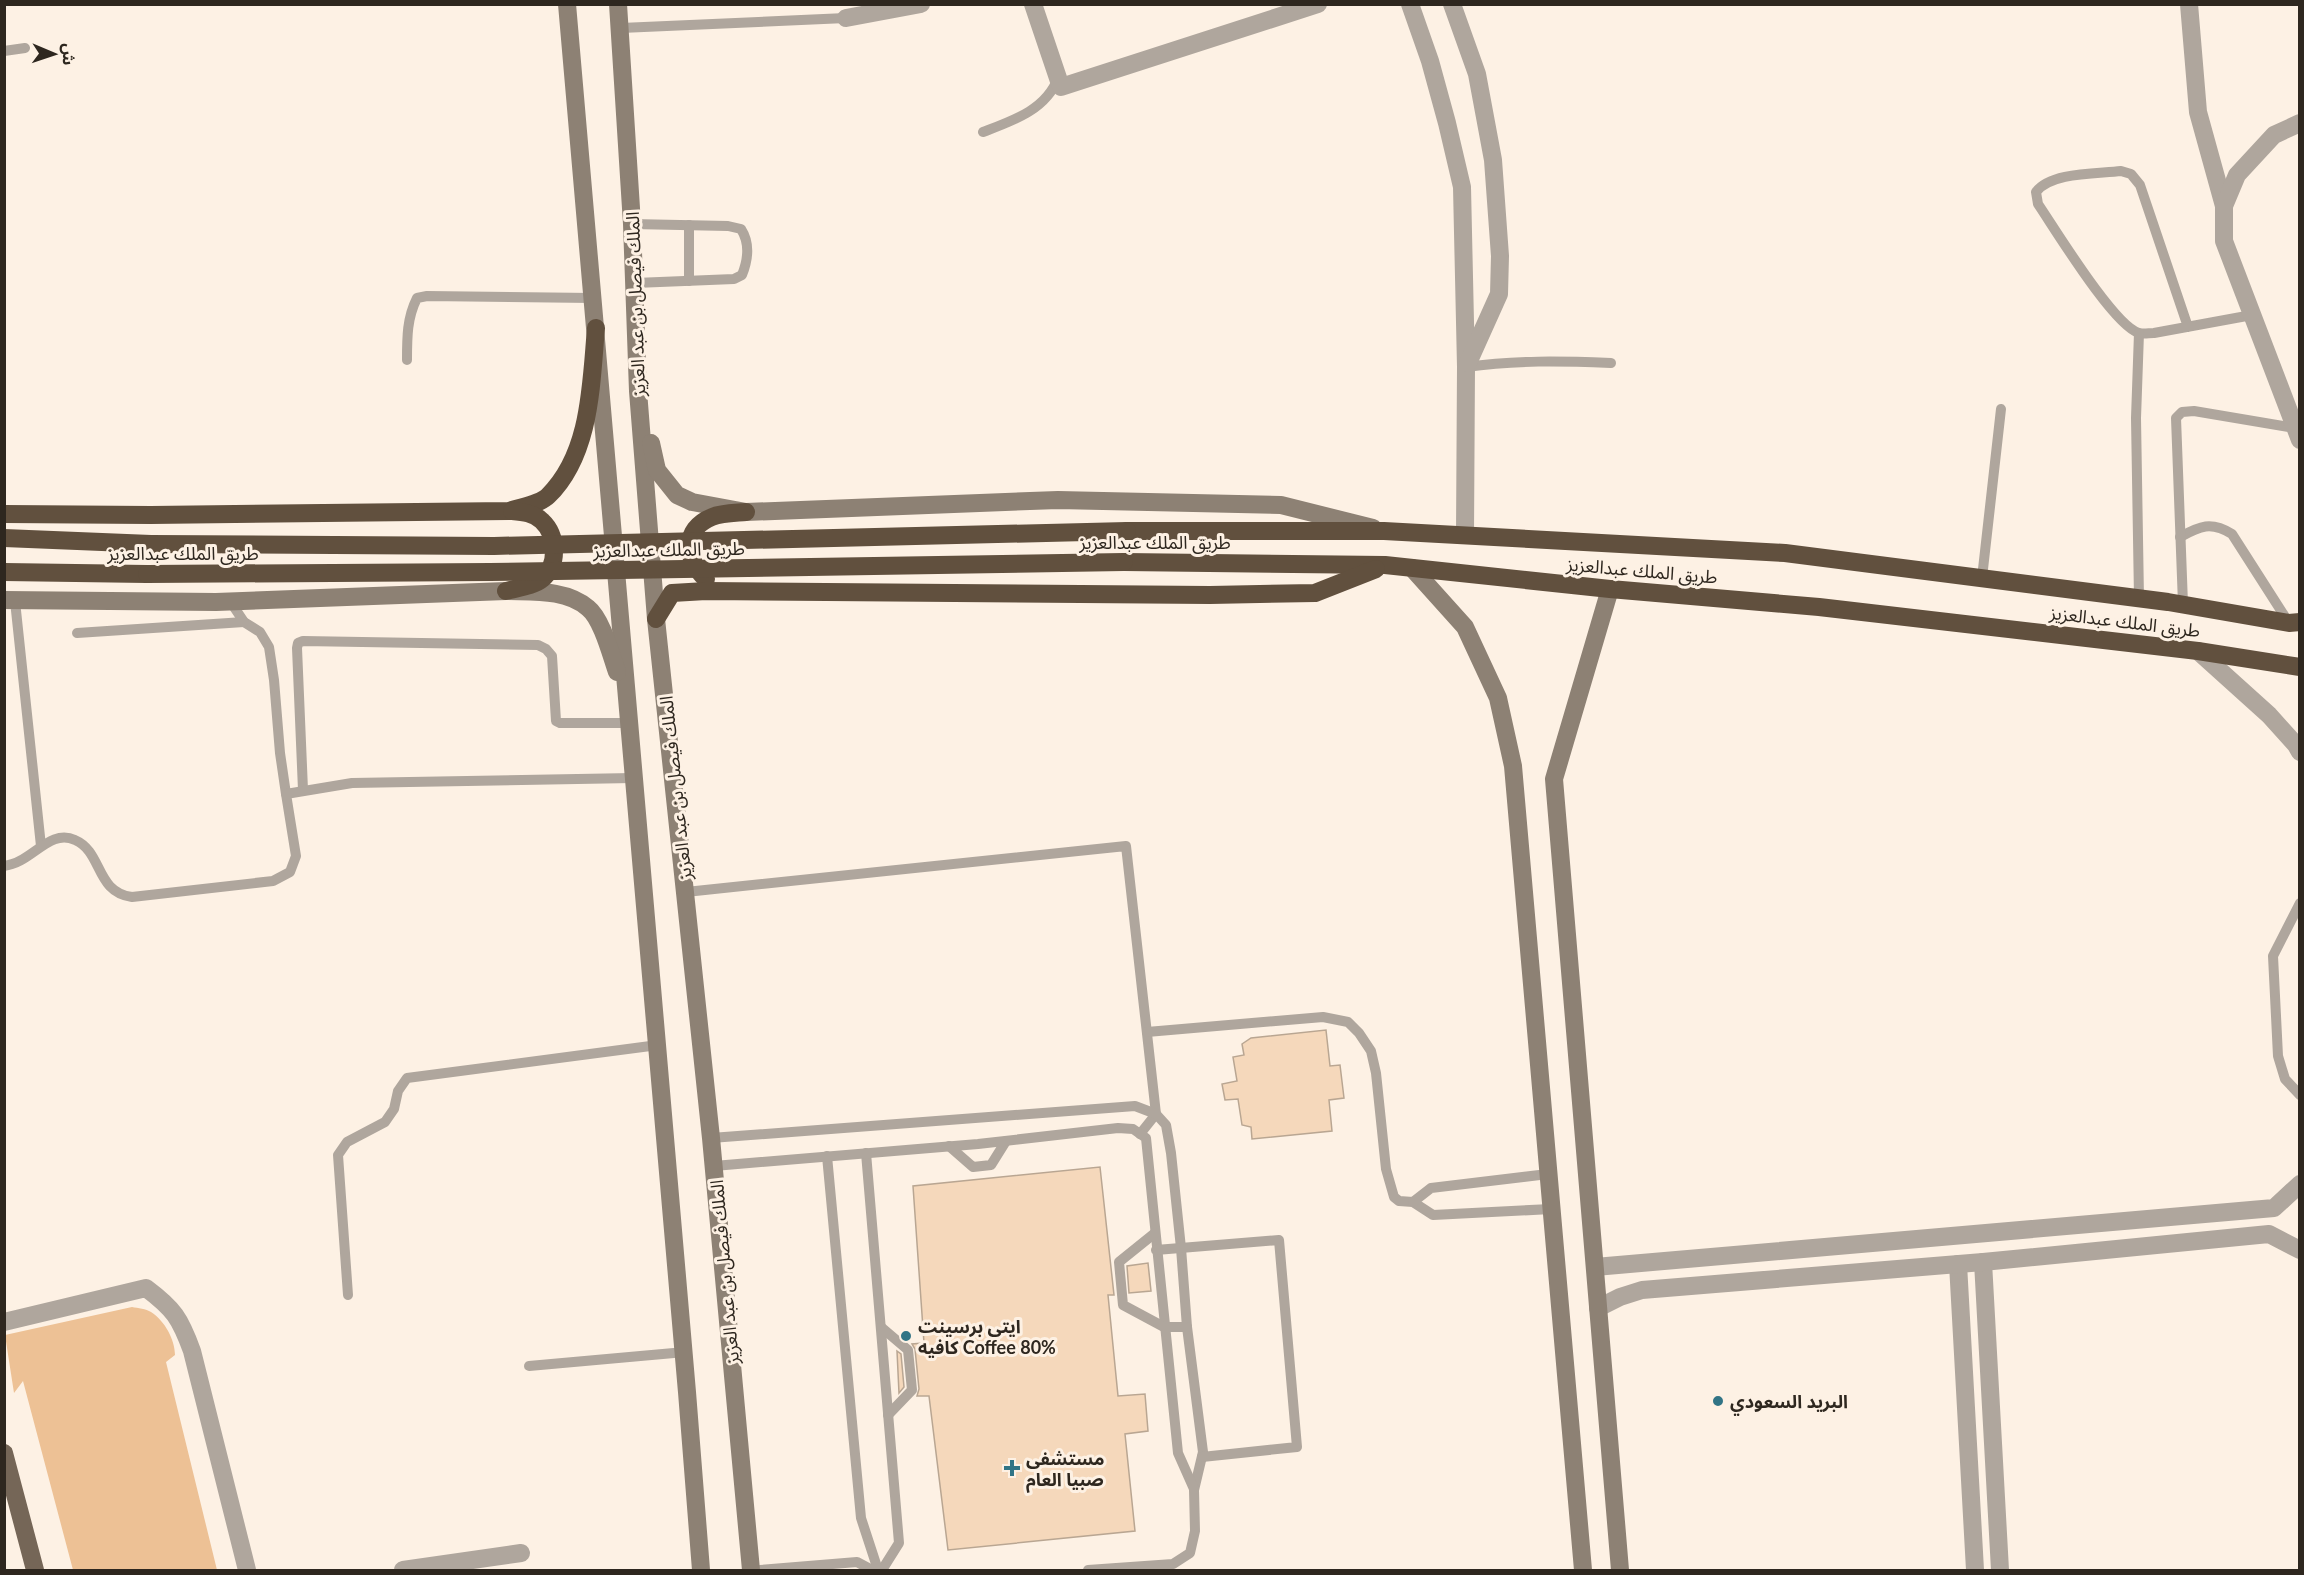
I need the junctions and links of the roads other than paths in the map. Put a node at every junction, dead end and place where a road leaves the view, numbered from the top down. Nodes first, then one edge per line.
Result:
1 (567, 4) edge
2 (618, 4) edge
3 (921, 4) edge
4 (1033, 4) edge
5 (1318, 4) edge
6 (1410, 4) edge
7 (1452, 4) edge
8 (2189, 4) edge
9 (852, 13) edge
10 (621, 28) junction
11 (25, 48) dead end
12 (4, 51) edge
13 (1058, 78) junction
14 (2300, 123) edge
15 (983, 132) dead end
16 (2224, 206) junction
17 (633, 224) junction
18 (689, 225) junction
19 (689, 281) junction
20 (634, 283) junction
21 (593, 298) junction
22 (2252, 315) junction
23 (2188, 327) junction
24 (596, 328) junction
25 (2139, 333) junction
26 (407, 360) dead end
27 (1611, 363) dead end
28 (1466, 367) junction
29 (638, 391) junction
30 (2001, 409) dead end
31 (2297, 434) edge
32 (509, 511) junction
33 (746, 512) junction
34 (4, 514) edge
35 (1383, 531) junction
36 (1465, 534) junction
37 (2180, 537) junction
38 (4, 538) edge
39 (1385, 565) junction
40 (1412, 568) junction
41 (4, 572) edge
42 (1982, 578) junction
43 (1610, 589) junction
44 (506, 591) junction
45 (742, 591) junction
46 (2139, 598) junction
47 (10, 600) edge
48 (230, 601) junction
49 (2183, 604) junction
50 (656, 619) junction
51 (244, 622) junction
52 (2294, 622) edge
53 (77, 633) dead end
54 (2198, 651) junction
55 (2300, 667) edge
56 (626, 700) junction
57 (628, 723) junction
58 (2300, 752) edge
59 (633, 778) junction
60 (303, 790) junction
61 (286, 794) junction
62 (41, 846) junction
63 (4, 866) edge
64 (686, 892) junction
65 (2300, 903) edge
66 (1147, 1032) junction
67 (658, 1045) junction
68 (2300, 1095) edge
69 (1156, 1114) junction
70 (1140, 1134) junction
71 (711, 1138) junction
72 (1006, 1141) junction
73 (949, 1146) junction
74 (866, 1153) junction
75 (827, 1156) junction
76 (714, 1166) junction
77 (1548, 1174) junction
78 (2300, 1184) edge
79 (1413, 1202) junction
80 (1551, 1209) junction
81 (1155, 1233) junction
82 (1182, 1248) junction
83 (1156, 1250) junction
84 (2300, 1250) edge
85 (1983, 1262) junction
86 (1958, 1264) junction
87 (1595, 1267) junction
88 (348, 1295) dead end
89 (1598, 1308) junction
90 (4, 1322) edge
91 (881, 1327) junction
92 (1164, 1327) junction
93 (1187, 1327) junction
94 (684, 1352) junction
95 (529, 1366) dead end
96 (888, 1414) junction
97 (4, 1453) edge
98 (1202, 1457) junction
99 (1194, 1490) junction
100 (521, 1553) dead end
101 (35, 1570) edge
102 (247, 1570) edge
103 (403, 1570) edge
104 (702, 1570) edge
105 (751, 1570) edge
106 (760, 1570) edge
107 (872, 1570) edge
108 (880, 1570) edge
109 (1088, 1570) edge
110 (1583, 1570) edge
111 (1620, 1570) edge
112 (1975, 1570) edge
113 (2000, 1570) edge

1 - 21 street, الملك فيصل بن عبد العزيز
2 - 10 street, الملك فيصل بن عبد العزيز
3 - 9 street
4 - 13 street
5 - 13 street
6 - 28 street
7 - 28 street
8 - 16 street
9 - 10 lane
10 - 17 street, الملك فيصل بن عبد العزيز
11 - 12 lane
13 - 15 lane
14 - 16 street
16 - 22 street
17 - 18 lane
17 - 20 street, الملك فيصل بن عبد العزيز
18 - 19 lane
18 - 19 lane
19 - 20 lane
20 - 29 street, الملك فيصل بن عبد العزيز
21 - 24 street, الملك فيصل بن عبد العزيز
21 - 26 lane
22 - 23 lane
22 - 31 street
23 - 25 lane
23 - 25 lane
24 - 32 highway
24 - 56 street, الملك فيصل بن عبد العزيز
25 - 46 lane
27 - 28 lane
28 - 36 street
29 - 33 street
29 - 50 street, الملك فيصل بن عبد العزيز
30 - 42 lane
31 - 37 lane
32 - 34 highway
32 - 44 highway
33 - 35 street
33 - 45 highway
35 - 36 highway, طريق الملك عبدالعزيز
35 - 38 highway, طريق الملك عبدالعزيز, bridge
36 - 42 highway, طريق الملك عبدالعزيز
37 - 49 lane
37 - 52 lane
39 - 40 highway, طريق الملك عبدالعزيز
39 - 41 highway, طريق الملك عبدالعزيز, bridge
39 - 45 highway
40 - 43 highway, طريق الملك عبدالعزيز
40 - 77 street
42 - 46 highway, طريق الملك عبدالعزيز
43 - 54 highway, طريق الملك عبدالعزيز
43 - 87 street
44 - 48 street
44 - 56 street
45 - 50 highway
46 - 49 highway, طريق الملك عبدالعزيز
47 - 48 street
47 - 62 lane
48 - 51 lane
49 - 52 highway, طريق الملك عبدالعزيز
50 - 64 street, الملك فيصل بن عبد العزيز
51 - 53 lane
51 - 61 lane
54 - 55 highway, طريق الملك عبدالعزيز
54 - 58 street
56 - 57 street, الملك فيصل بن عبد العزيز
57 - 59 street, الملك فيصل بن عبد العزيز
57 - 60 lane
59 - 60 lane
59 - 67 street, الملك فيصل بن عبد العزيز
60 - 61 lane
61 - 62 lane
62 - 63 lane
64 - 66 lane
64 - 71 street, الملك فيصل بن عبد العزيز
65 - 68 lane
66 - 69 lane
66 - 79 lane
67 - 88 lane
67 - 94 street, الملك فيصل بن عبد العزيز
69 - 70 lane
69 - 71 lane
69 - 82 lane
70 - 72 lane
70 - 81 lane
71 - 76 street, الملك فيصل بن عبد العزيز
72 - 73 lane
72 - 73 lane
73 - 74 lane
74 - 75 lane
74 - 91 lane
75 - 76 lane
75 - 108 lane
76 - 105 street, الملك فيصل بن عبد العزيز
77 - 79 lane
77 - 80 street
78 - 87 street
79 - 80 lane
80 - 110 street
81 - 83 lane
81 - 92 lane
82 - 83 lane
82 - 93 lane
82 - 98 lane
83 - 92 lane
84 - 85 street
85 - 86 street
85 - 113 street
86 - 89 street
86 - 112 street
87 - 89 street
89 - 111 street
90 - 102 street
91 - 96 lane
91 - 96 lane
92 - 93 lane
92 - 99 lane
93 - 98 lane
94 - 95 lane
94 - 104 street, الملك فيصل بن عبد العزيز
96 - 108 lane
97 - 101 main road
98 - 99 lane
99 - 109 lane
100 - 103 street
106 - 107 lane

